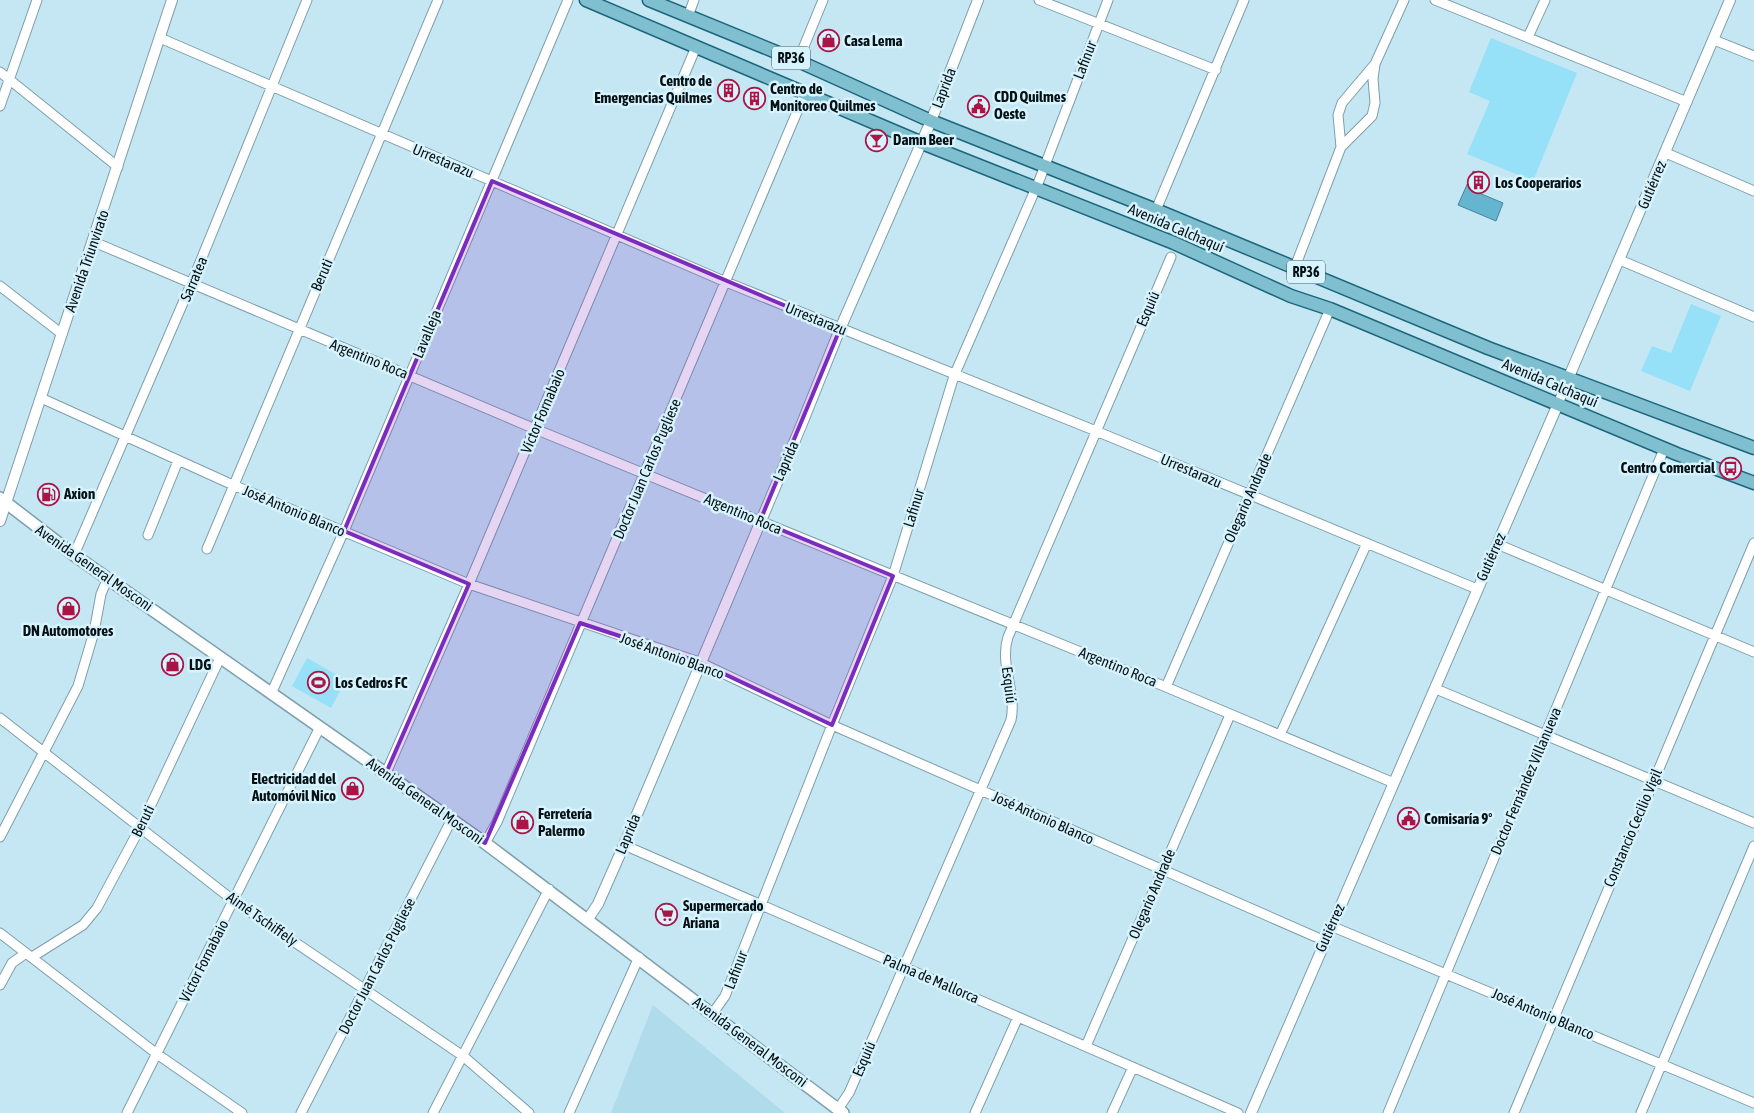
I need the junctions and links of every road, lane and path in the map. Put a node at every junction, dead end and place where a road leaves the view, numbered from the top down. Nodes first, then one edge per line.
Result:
1 (37, 0) edge
2 (172, 0) edge
3 (307, 0) edge
4 (438, 0) edge
5 (568, 0) edge
6 (586, 0) edge
7 (649, 0) edge
8 (694, 0) edge
9 (823, 0) edge
10 (978, 0) edge
11 (1039, 0) edge
12 (1108, 0) edge
13 (1244, 0) edge
14 (1404, 0) edge
15 (1435, 0) edge
16 (1544, 0) edge
17 (1730, 0) edge
18 (688, 16) junction
19 (1099, 24) junction
20 (1528, 37) junction
21 (160, 38) junction
22 (1714, 40) junction
23 (696, 47) junction
24 (1754, 56) edge
25 (798, 62) junction
26 (1375, 64) junction
27 (1216, 70) junction
28 (0, 72) edge
29 (9, 80) junction
30 (272, 87) junction
31 (805, 93) junction
32 (1687, 102) junction
33 (0, 106) edge
34 (931, 121) junction
35 (382, 134) junction
36 (922, 143) junction
37 (1341, 147) junction
38 (1666, 153) junction
39 (1045, 165) junction
40 (118, 167) junction
41 (492, 181) junction
42 (1035, 188) junction
43 (1754, 191) edge
44 (1156, 210) junction
45 (618, 236) junction
46 (94, 242) junction
47 (1171, 257) dead end
48 (1620, 260) junction
49 (1295, 267) junction
50 (192, 282) junction
51 (726, 282) junction
52 (0, 286) edge
53 (1330, 309) junction
54 (1754, 317) edge
55 (840, 329) junction
56 (299, 330) junction
57 (62, 334) junction
58 (409, 376) junction
59 (954, 376) junction
60 (1568, 379) junction
61 (41, 398) junction
62 (1558, 404) junction
63 (535, 429) junction
64 (1096, 431) junction
65 (126, 438) junction
66 (1754, 448) edge
67 (1664, 449) junction
68 (178, 461) junction
69 (646, 473) junction
70 (1754, 483) edge
71 (233, 485) junction
72 (1250, 495) junction
73 (3, 501) edge
74 (760, 521) junction
75 (0, 522) edge
76 (344, 532) junction
77 (148, 536) dead end
78 (1367, 542) junction
79 (1754, 543) edge
80 (1497, 544) junction
81 (207, 549) dead end
82 (74, 554) junction
83 (894, 576) junction
84 (108, 578) junction
85 (469, 584) junction
86 (1476, 589) junction
87 (1607, 591) junction
88 (580, 622) junction
89 (1013, 625) junction
90 (1714, 636) junction
91 (1754, 652) edge
92 (220, 658) junction
93 (699, 662) junction
94 (1166, 687) junction
95 (1436, 689) junction
96 (271, 694) junction
97 (1230, 714) junction
98 (0, 718) edge
99 (832, 725) junction
100 (320, 727) junction
101 (1280, 735) junction
102 (1545, 736) junction
103 (45, 751) junction
104 (386, 773) junction
105 (1652, 782) junction
106 (1394, 783) junction
107 (980, 790) junction
108 (452, 819) junction
109 (1754, 823) edge
110 (141, 826) junction
111 (0, 837) edge
112 (485, 843) junction
113 (624, 845) junction
114 (1754, 846) edge
115 (1163, 870) junction
116 (549, 889) junction
117 (234, 900) junction
118 (760, 906) junction
119 (588, 919) junction
120 (1331, 926) junction
121 (0, 933) edge
122 (1325, 941) junction
123 (29, 955) junction
124 (639, 957) junction
125 (903, 967) junction
126 (1446, 974) junction
127 (0, 985) edge
128 (366, 989) junction
129 (713, 1014) junction
130 (1018, 1017) junction
131 (1553, 1019) junction
132 (1086, 1046) junction
133 (156, 1054) junction
134 (463, 1056) junction
135 (1661, 1064) junction
136 (1133, 1067) junction
137 (1754, 1103) edge
138 (841, 1111) edge
139 (127, 1113) edge
140 (242, 1113) edge
141 (301, 1113) edge
142 (433, 1113) edge
143 (529, 1113) edge
144 (569, 1113) edge
145 (975, 1113) edge
146 (1112, 1113) edge
147 (1238, 1113) edge
148 (1251, 1113) edge
149 (1388, 1113) edge
150 (1514, 1113) edge
151 (1641, 1113) edge

1 - 29 street
2 - 21 street, Avenida Triunvirato
3 - 30 street, Sarratea
4 - 35 street, Beruti
5 - 41 street, Lavalleja
6 - 23 main road, Avenida Calchaquí / RP36
7 - 18 main road, Avenida Calchaquí / RP36
8 - 18 street
9 - 25 street
10 - 34 street, Laprida
11 - 19 street
12 - 19 street, Lafinur
13 - 27 street
14 - 26 street
15 - 20 street
16 - 20 street
17 - 22 street, Gutiérrez
18 - 25 main road, Avenida Calchaquí / RP36
19 - 27 street
19 - 39 street, Lafinur
20 - 32 street
21 - 30 street, Urrestarazu
21 - 40 street, Avenida Triunvirato
22 - 24 street
22 - 32 street, Gutiérrez
23 - 31 main road, Avenida Calchaquí / RP36
23 - 45 street, Víctor Fornabaio
25 - 34 main road, Avenida Calchaquí / RP36
26 - 37 street
26 - 37 street
27 - 44 street
28 - 29 street
29 - 33 street
29 - 40 street
30 - 35 street, Urrestarazu
30 - 50 street, Sarratea
31 - 36 main road, Avenida Calchaquí / RP36
31 - 51 street, Doctor Juan Carlos Pugliese
32 - 38 street, Gutiérrez
34 - 36 street, Laprida
34 - 39 main road, Avenida Calchaquí / RP36
35 - 41 street, Urrestarazu
35 - 56 street, Beruti
36 - 42 main road, Avenida Calchaquí / RP36
36 - 55 street, Laprida
37 - 49 street
38 - 43 street
38 - 48 street, Gutiérrez
39 - 42 street, Lafinur
39 - 44 main road, Avenida Calchaquí / RP36
40 - 46 street, Avenida Triunvirato
41 - 45 street, Urrestarazu
41 - 58 street, Lavalleja
42 - 53 main road, Avenida Calchaquí / RP36
42 - 59 street, Lafinur
44 - 49 main road, Avenida Calchaquí / RP36
45 - 51 street, Urrestarazu
45 - 63 street, Víctor Fornabaio
46 - 50 street, Argentino Roca
46 - 57 street, Avenida Triunvirato
47 - 64 street, Esquiú
48 - 54 street
48 - 60 street, Gutiérrez
49 - 60 main road, Avenida Calchaquí / RP36
50 - 56 street, Argentino Roca
50 - 65 street, Sarratea
51 - 55 street, Urrestarazu
51 - 69 street, Doctor Juan Carlos Pugliese
52 - 57 street
53 - 62 main road, Avenida Calchaquí / RP36
53 - 72 street, Olegario Andrade
55 - 59 street, Urrestarazu
55 - 74 street, Laprida
56 - 58 street, Argentino Roca
56 - 71 street, Beruti
57 - 61 street, Avenida Triunvirato
58 - 63 street, Argentino Roca
58 - 76 street, Lavalleja
59 - 64 street, Urrestarazu
59 - 83 street, Lafinur
60 - 62 street, Gutiérrez
60 - 66 main road, Avenida Calchaquí / RP36
61 - 65 street, José Antonio Blanco
61 - 73 street, Avenida Triunvirato
62 - 67 main road, Avenida Calchaquí / RP36
62 - 80 street, Gutiérrez
63 - 69 street, Argentino Roca
63 - 85 street, Víctor Fornabaio
64 - 72 street, Urrestarazu
64 - 89 street, Esquiú
65 - 68 street, José Antonio Blanco
65 - 82 street, Sarratea
67 - 70 main road, Avenida Calchaquí / RP36
67 - 87 street, Doctor Fernández Villanueva
68 - 71 street, José Antonio Blanco
68 - 77 street
69 - 74 street, Argentino Roca
69 - 88 street, Doctor Juan Carlos Pugliese
71 - 76 street, José Antonio Blanco
71 - 81 street, Beruti
72 - 78 street, Urrestarazu
72 - 94 street, Olegario Andrade
73 - 75 street, Avenida Triunvirato
73 - 82 main road, Avenida General Mosconi
74 - 83 street, Argentino Roca
74 - 93 street, Laprida
76 - 85 street, José Antonio Blanco
76 - 96 street, Lavalleja
78 - 86 street, Urrestarazu
78 - 101 street
79 - 90 street, Constancio Cecilio Vigil
80 - 86 street, Gutiérrez
80 - 87 street
82 - 84 main road, Avenida General Mosconi
83 - 89 street, Argentino Roca
83 - 99 street, Lafinur
84 - 92 main road, Avenida General Mosconi
84 - 103 street
85 - 88 street, José Antonio Blanco
85 - 104 street, Víctor Fornabaio
86 - 95 street, Gutiérrez
87 - 90 street
87 - 102 street, Doctor Fernández Villanueva
88 - 93 street, José Antonio Blanco
88 - 112 street, Doctor Juan Carlos Pugliese
89 - 94 street, Argentino Roca
89 - 107 street, Esquiú
90 - 91 street
90 - 105 street, Constancio Cecilio Vigil
92 - 96 main road, Avenida General Mosconi
92 - 110 street, Beruti
93 - 99 street, José Antonio Blanco
93 - 113 street, Laprida
94 - 97 street, Argentino Roca
95 - 102 street
95 - 106 street, Gutiérrez
96 - 100 main road, Avenida General Mosconi
97 - 101 street, Argentino Roca
97 - 115 street, Olegario Andrade
98 - 103 street, Aimé Tschiffely
99 - 107 street, José Antonio Blanco
99 - 118 street, Lafinur
100 - 104 main road, Avenida General Mosconi
100 - 117 street, Víctor Fornabaio
101 - 106 street, Argentino Roca
102 - 105 street
102 - 126 street, Doctor Fernández Villanueva
103 - 110 street, Aimé Tschiffely
103 - 111 street
104 - 108 main road, Avenida General Mosconi
105 - 109 street
105 - 131 street, Constancio Cecilio Vigil
106 - 120 street, Gutiérrez
107 - 115 street, José Antonio Blanco
107 - 125 street, Esquiú
108 - 112 main road, Avenida General Mosconi
108 - 128 street, Doctor Juan Carlos Pugliese
110 - 117 street, Aimé Tschiffely
110 - 123 street, Beruti
112 - 116 main road, Avenida General Mosconi
113 - 118 street, Palma de Mallorca
113 - 119 street, Laprida
114 - 135 street
115 - 122 street, José Antonio Blanco
115 - 132 street, Olegario Andrade
116 - 119 main road, Avenida General Mosconi
116 - 134 street
117 - 128 street, Aimé Tschiffely
117 - 133 street, Víctor Fornabaio
118 - 125 street, Palma de Mallorca
118 - 129 street, Lafinur
119 - 124 main road, Avenida General Mosconi
120 - 122 street, Gutiérrez
120 - 126 street, José Antonio Blanco
121 - 123 street
122 - 148 street, Gutiérrez
123 - 127 street
123 - 133 street
124 - 129 main road, Avenida General Mosconi
124 - 144 street
125 - 130 street, Palma de Mallorca
125 - 138 street, Esquiú
126 - 131 street, José Antonio Blanco
126 - 149 street, Doctor Fernández Villanueva
128 - 134 street, Aimé Tschiffely
128 - 141 street, Doctor Juan Carlos Pugliese
129 - 138 main road, Avenida General Mosconi
130 - 132 street, Palma de Mallorca
130 - 145 street
131 - 135 street, José Antonio Blanco
131 - 150 street, Constancio Cecilio Vigil
132 - 136 street, Palma de Mallorca
133 - 139 street, Víctor Fornabaio
133 - 140 street
134 - 142 street
134 - 143 street, Aimé Tschiffely
135 - 137 street, José Antonio Blanco
135 - 151 street
136 - 146 street
136 - 147 street, Palma de Mallorca

